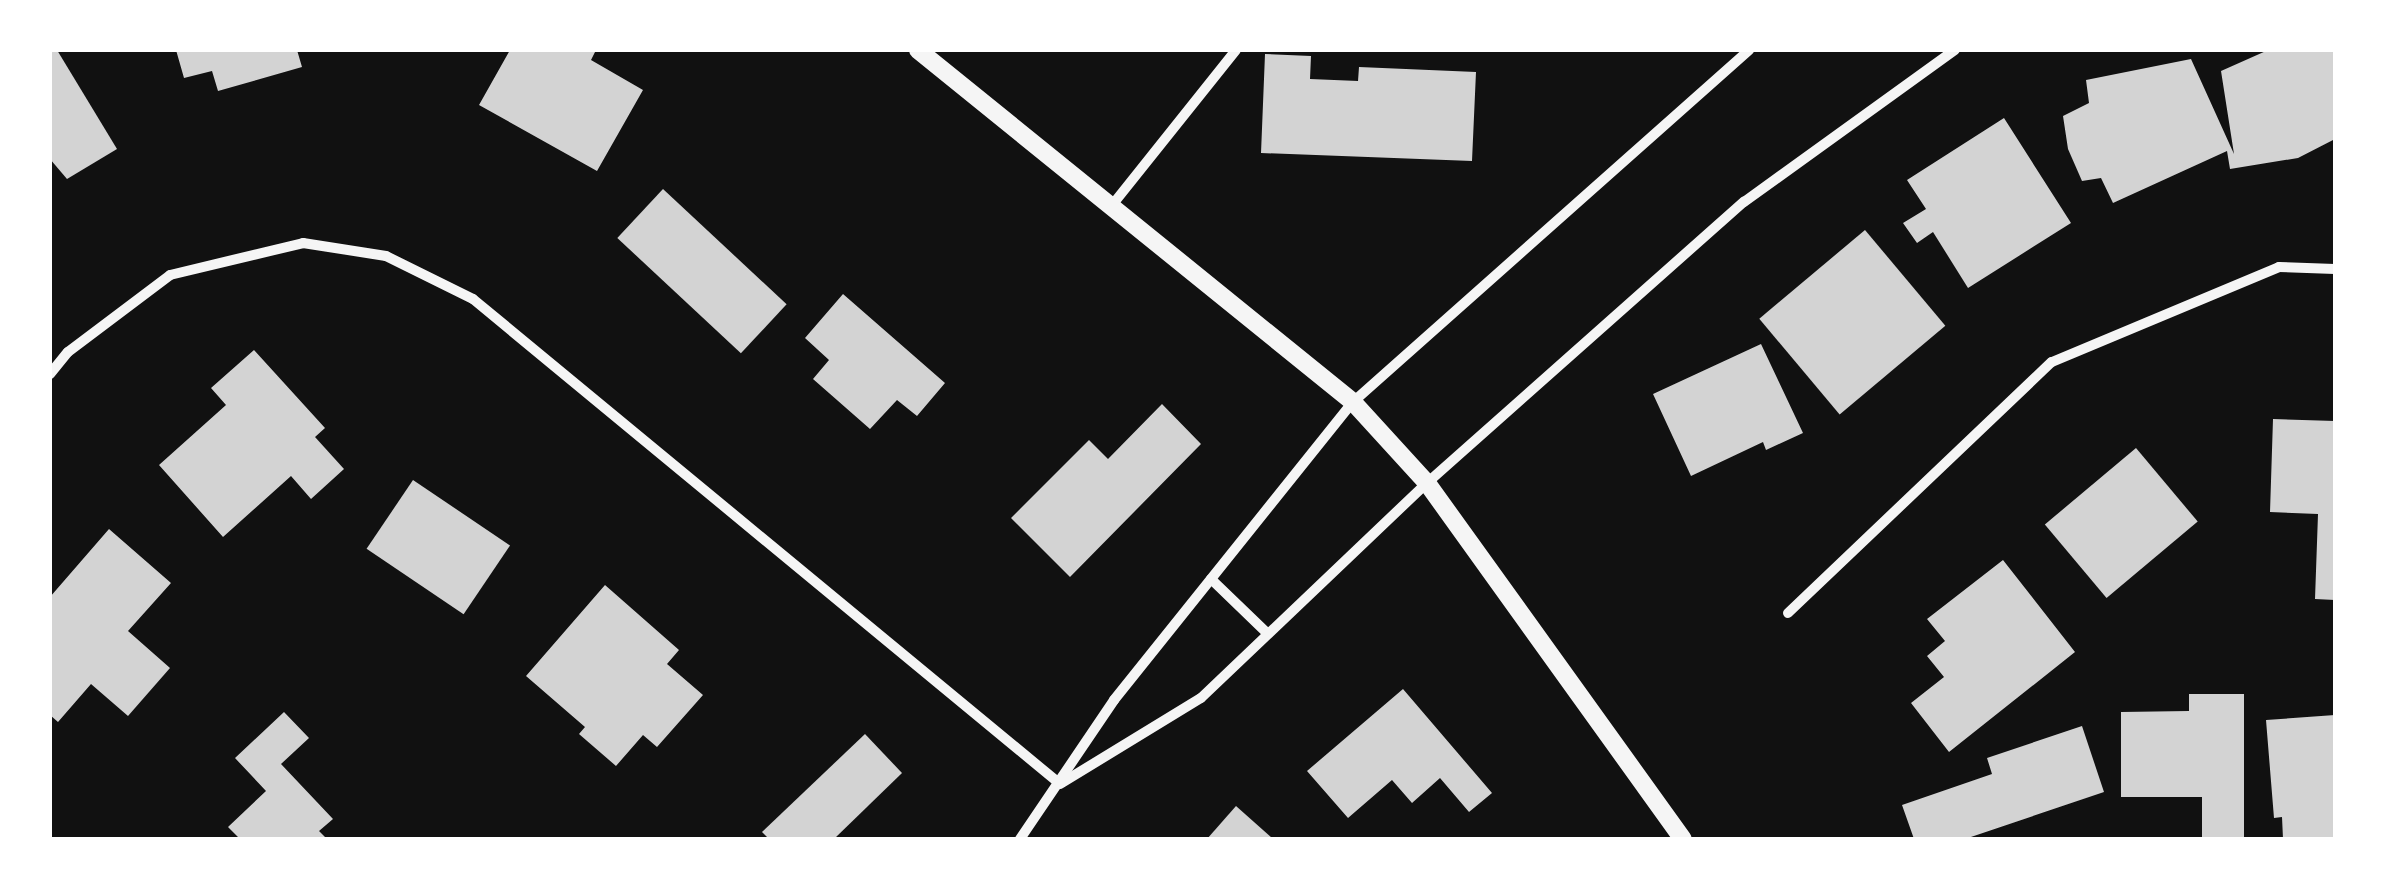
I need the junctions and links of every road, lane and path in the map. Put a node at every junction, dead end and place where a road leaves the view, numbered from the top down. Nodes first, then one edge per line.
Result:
1 (918, 50) edge
2 (1236, 50) edge
3 (1749, 50) edge
4 (1955, 50) edge
5 (1113, 204) junction
6 (2335, 269) edge
7 (50, 374) edge
8 (1353, 402) junction
9 (1428, 483) junction
10 (1211, 579) junction
11 (1788, 613) dead end
12 (1266, 633) junction
13 (1060, 784) junction
14 (1020, 839) edge
15 (1683, 839) edge

1 - 5 street
2 - 5 street
3 - 8 street
4 - 9 street
5 - 8 street
6 - 11 street
7 - 13 street
8 - 9 street
8 - 10 street
9 - 12 street
9 - 15 street
10 - 12 street
10 - 13 street
12 - 13 street
13 - 14 street

